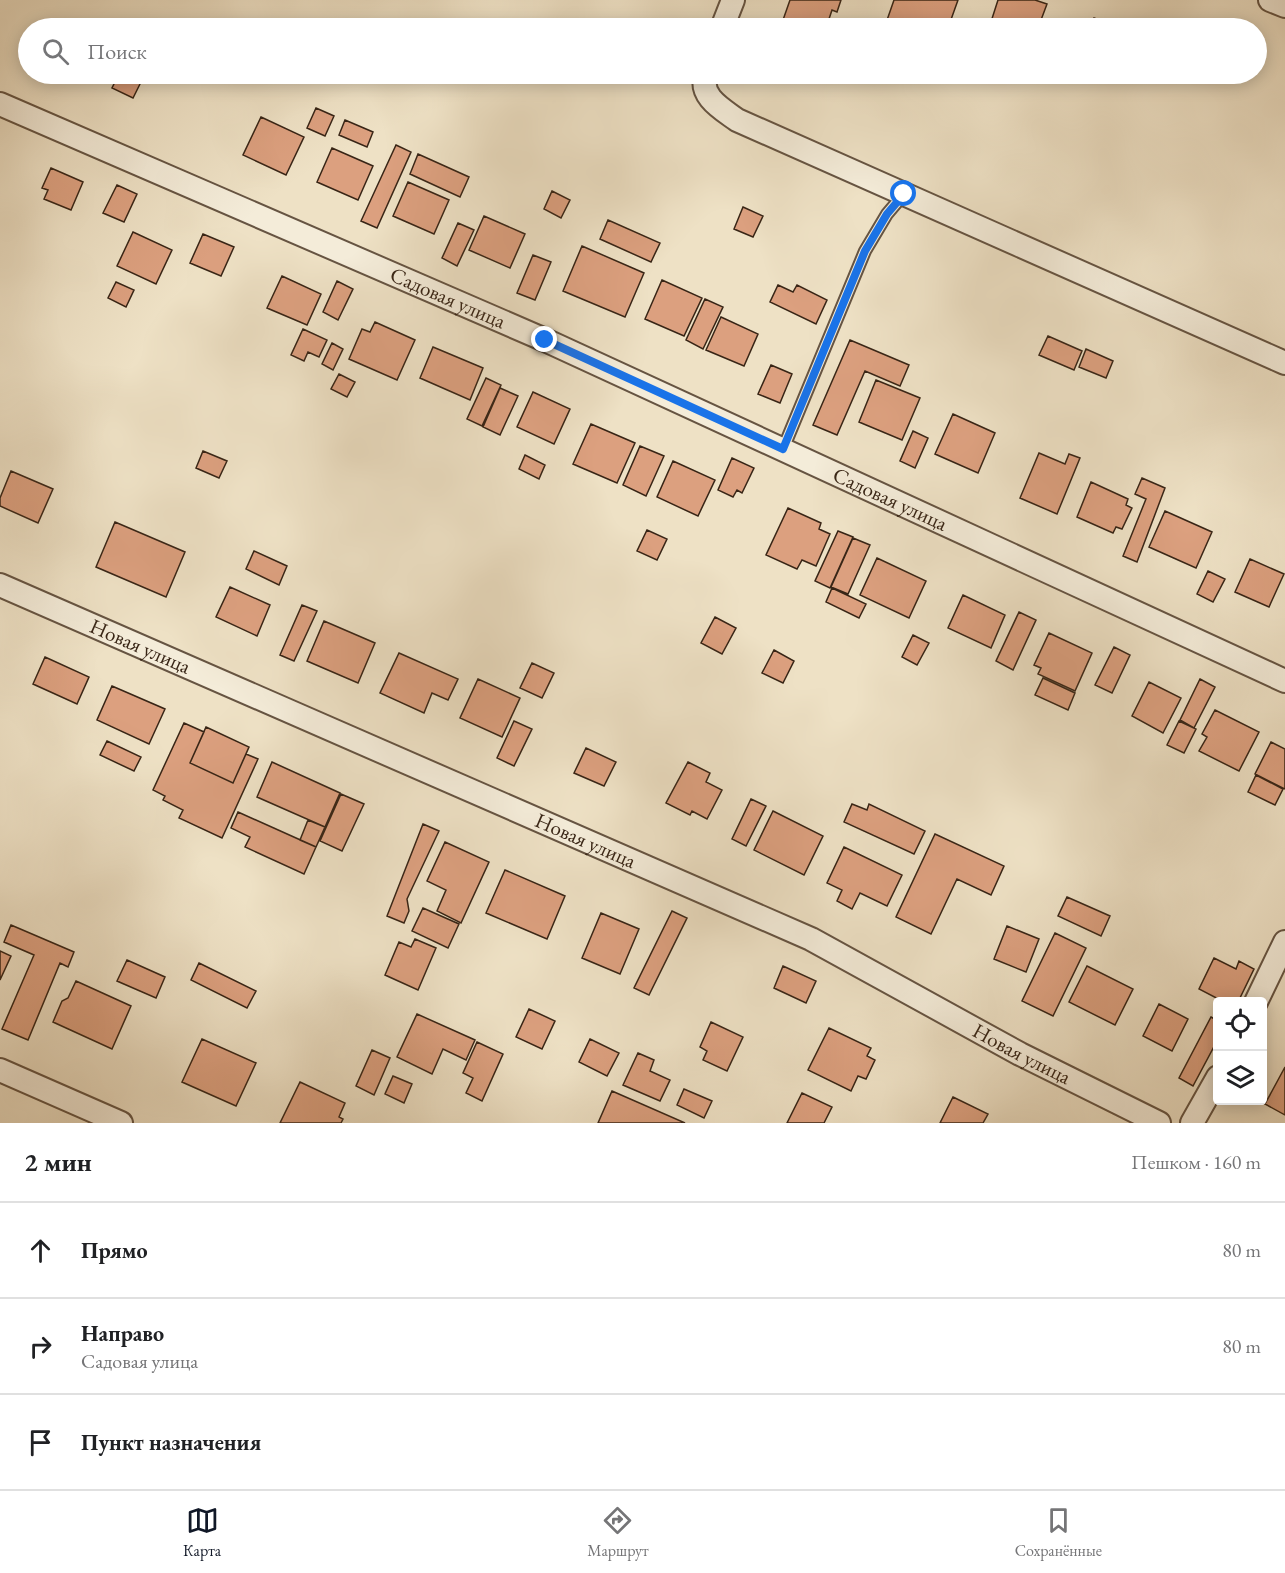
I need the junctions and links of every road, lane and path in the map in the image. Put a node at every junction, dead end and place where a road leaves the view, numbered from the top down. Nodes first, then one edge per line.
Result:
1 (732, 0) edge
2 (1270, 0) edge
3 (1285, 6) edge
4 (726, 18) edge
5 (705, 84) edge
6 (0, 104) edge
7 (904, 194) junction
8 (1285, 363) edge
9 (783, 449) junction
10 (0, 585) edge
11 (1285, 681) edge
12 (1285, 942) edge
13 (1258, 997) edge
14 (0, 1070) edge
15 (1213, 1086) edge
16 (121, 1123) edge
17 (1159, 1123) edge
18 (1192, 1123) edge

1 - 4 street
2 - 3 street
5 - 7 street
6 - 9 street, Садовая улица
7 - 8 street
7 - 9 lane
9 - 11 street, Садовая улица
10 - 17 street, Новая улица
12 - 13 street
14 - 16 street
15 - 18 street

